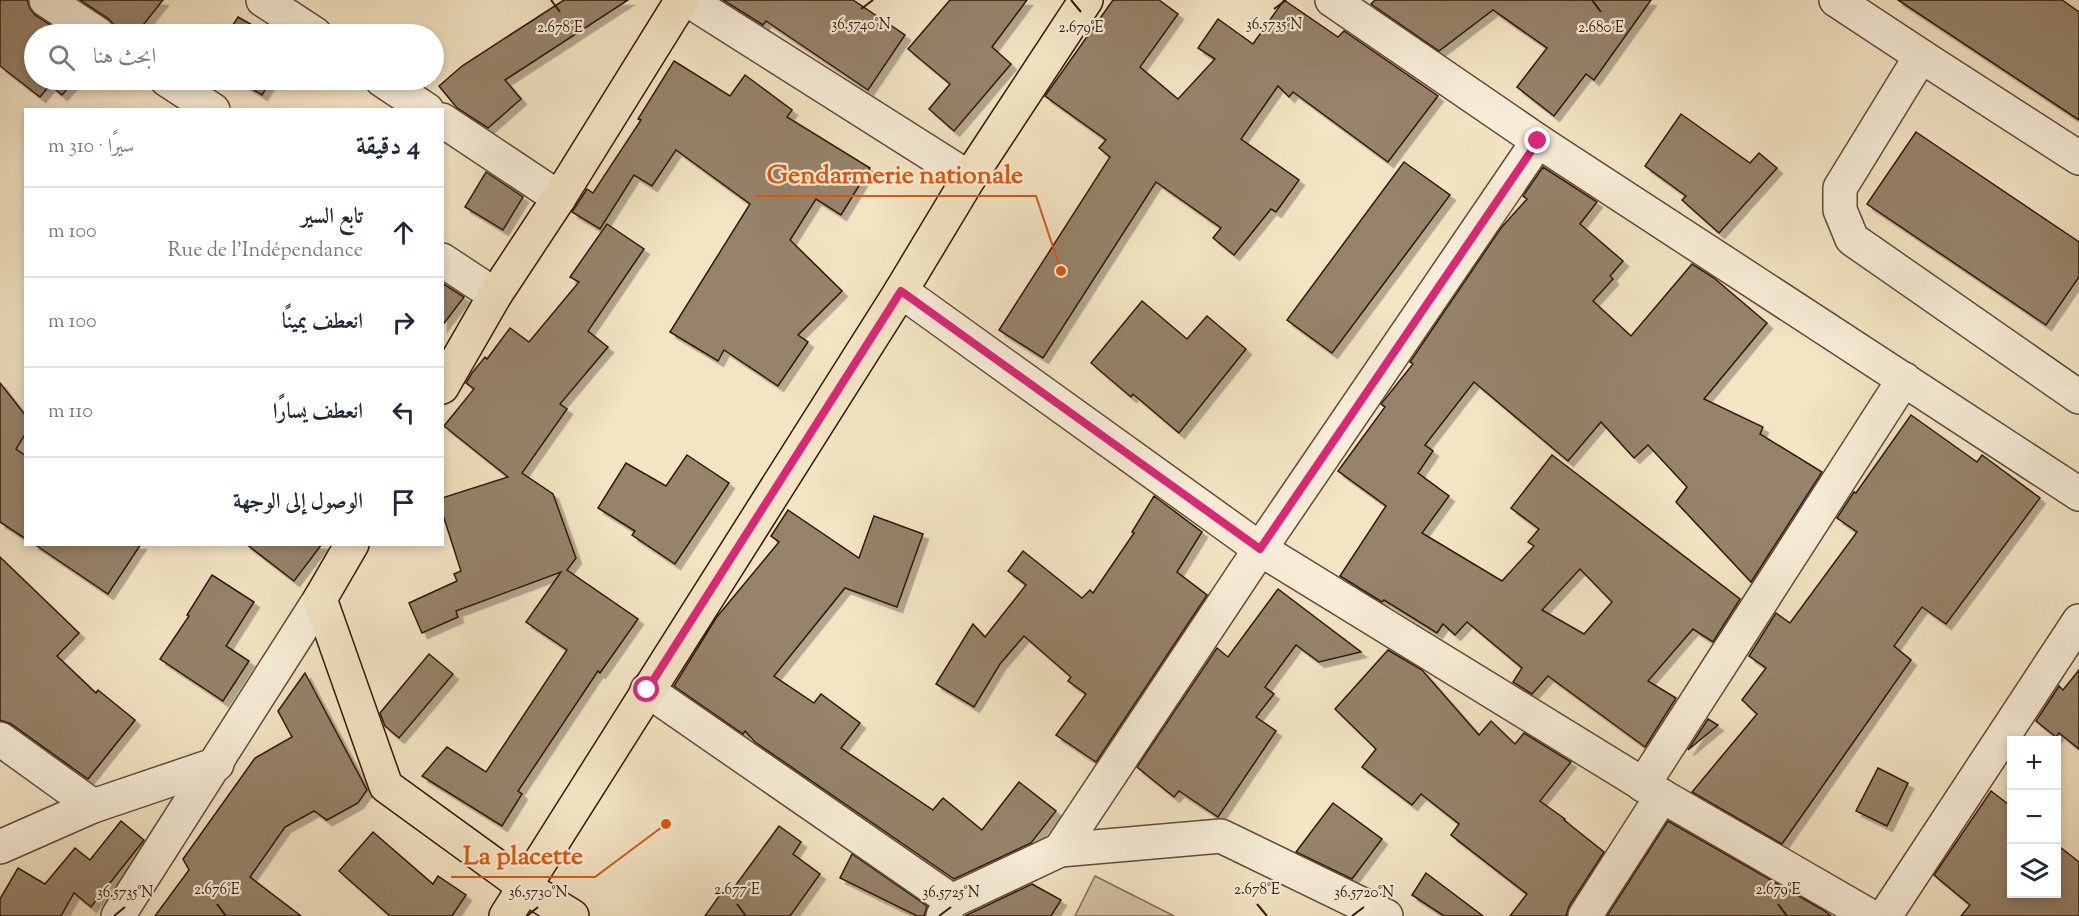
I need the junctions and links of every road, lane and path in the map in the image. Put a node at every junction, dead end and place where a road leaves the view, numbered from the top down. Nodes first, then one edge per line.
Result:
1 (46, 0) edge
2 (263, 0) edge
3 (682, 0) edge
4 (688, 0) edge
5 (1086, 0) edge
6 (1332, 0) edge
7 (1836, 0) edge
8 (83, 24) edge
9 (300, 24) edge
10 (1921, 56) junction
11 (182, 90) edge
12 (397, 90) edge
13 (210, 108) edge
14 (424, 108) edge
15 (444, 121) edge
16 (1538, 141) junction
17 (2079, 158) edge
18 (969, 178) junction
19 (559, 198) junction
20 (444, 261) edge
21 (901, 291) junction
22 (495, 295) junction
23 (1904, 379) junction
24 (444, 384) edge
25 (2079, 397) edge
26 (2079, 494) edge
27 (351, 546) edge
28 (1260, 549) junction
29 (320, 599) junction
30 (2079, 621) edge
31 (647, 690) junction
32 (0, 739) edge
33 (217, 764) junction
34 (1652, 790) junction
35 (93, 806) junction
36 (0, 847) edge
37 (1060, 850) junction
38 (525, 887) junction
39 (948, 909) edge
40 (118, 916) edge
41 (506, 916) edge
42 (572, 916) edge
43 (1386, 916) edge
44 (1585, 916) edge
45 (1870, 916) edge
46 (1885, 916) edge

1 - 8 street
2 - 9 street
3 - 19 main road
4 - 18 street
5 - 18 main road
6 - 16 street
7 - 10 street
10 - 17 street
10 - 25 street
11 - 13 street
12 - 14 street
15 - 19 street
16 - 23 street
16 - 28 street
18 - 21 main road
19 - 22 main road
20 - 22 street
21 - 28 street
21 - 31 main road
22 - 24 main road
23 - 26 street
23 - 34 street
27 - 29 main road
28 - 34 street
28 - 37 street
29 - 33 street
29 - 38 main road
30 - 46 street
31 - 38 main road
31 - 39 street
32 - 35 street
33 - 35 street
33 - 40 street
34 - 44 street
34 - 45 street
35 - 36 street
37 - 39 street
37 - 43 street
38 - 41 main road
38 - 42 main road

